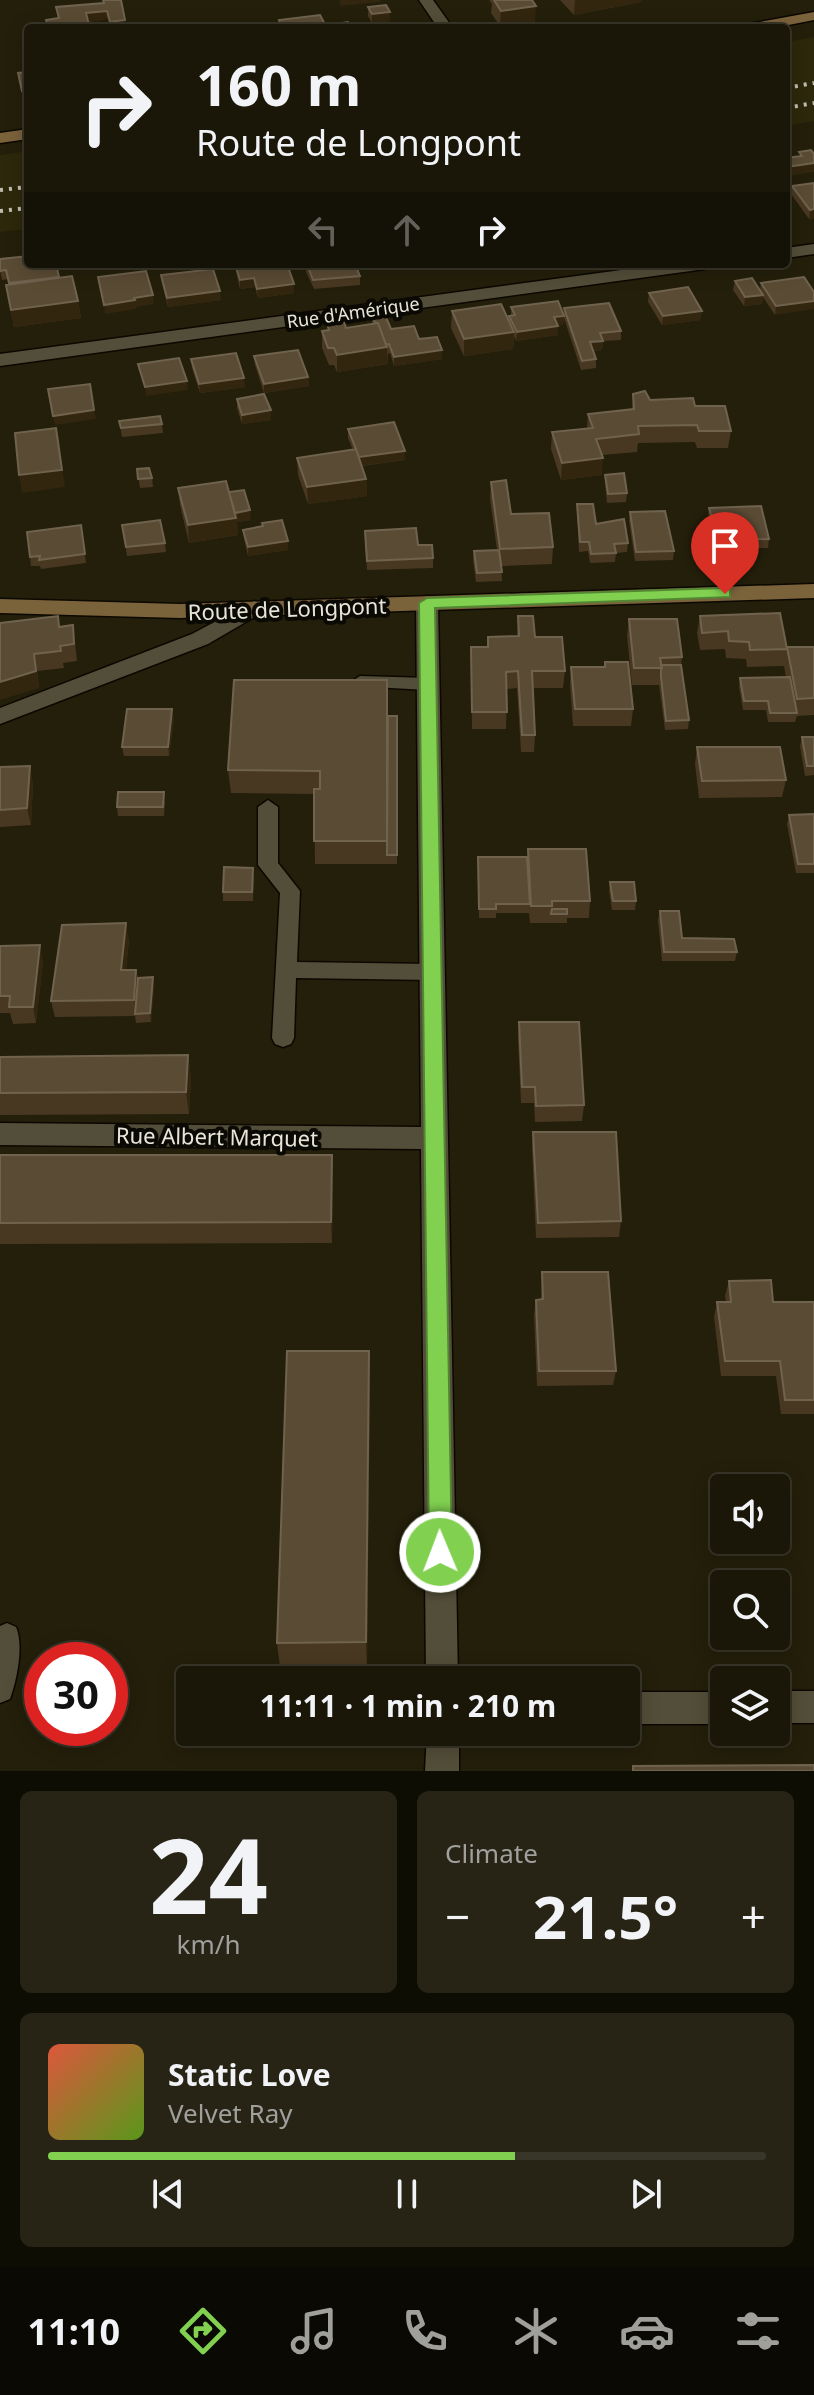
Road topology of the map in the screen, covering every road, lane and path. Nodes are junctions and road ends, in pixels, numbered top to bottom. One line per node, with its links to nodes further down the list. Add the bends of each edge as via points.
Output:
1 (426, 0): 3 (street)
2 (814, 16): 4 (main road)
3 (443, 24)
4 (771, 24)
5 (24, 135): 6 (main road)
6 (0, 138)
7 (814, 249): 8 (street)
8 (790, 252)
9 (676, 268): 10 (street, Rue d'Amérique)
10 (0, 360)
11 (814, 591): 12 (main road, Route de Longpont)
12 (427, 603): 14 (main road, Route de Longpont); 16 (street)
13 (0, 606): 14 (main road, Route de Longpont)
14 (254, 608): 17 (street, via 200,639)
15 (336, 682): 16 (lane)
16 (428, 684): 20 (street)
17 (0, 716)
18 (268, 807): 19 (lane, via 268,865 290,891)
19 (286, 970): 20 (lane); 21 (lane)
20 (432, 972): 23 (street)
21 (283, 1038)
22 (0, 1134): 23 (street, Rue Albert Marquet)
23 (434, 1138): 25 (street)
24 (7, 1636): 26 (lane)
25 (442, 1666)
26 (0, 1689)
27 (790, 1707): 28 (street)
28 (814, 1707)
29 (640, 1708): 30 (street)
30 (710, 1708)
31 (443, 1746): 32 (street)
32 (442, 1771)

